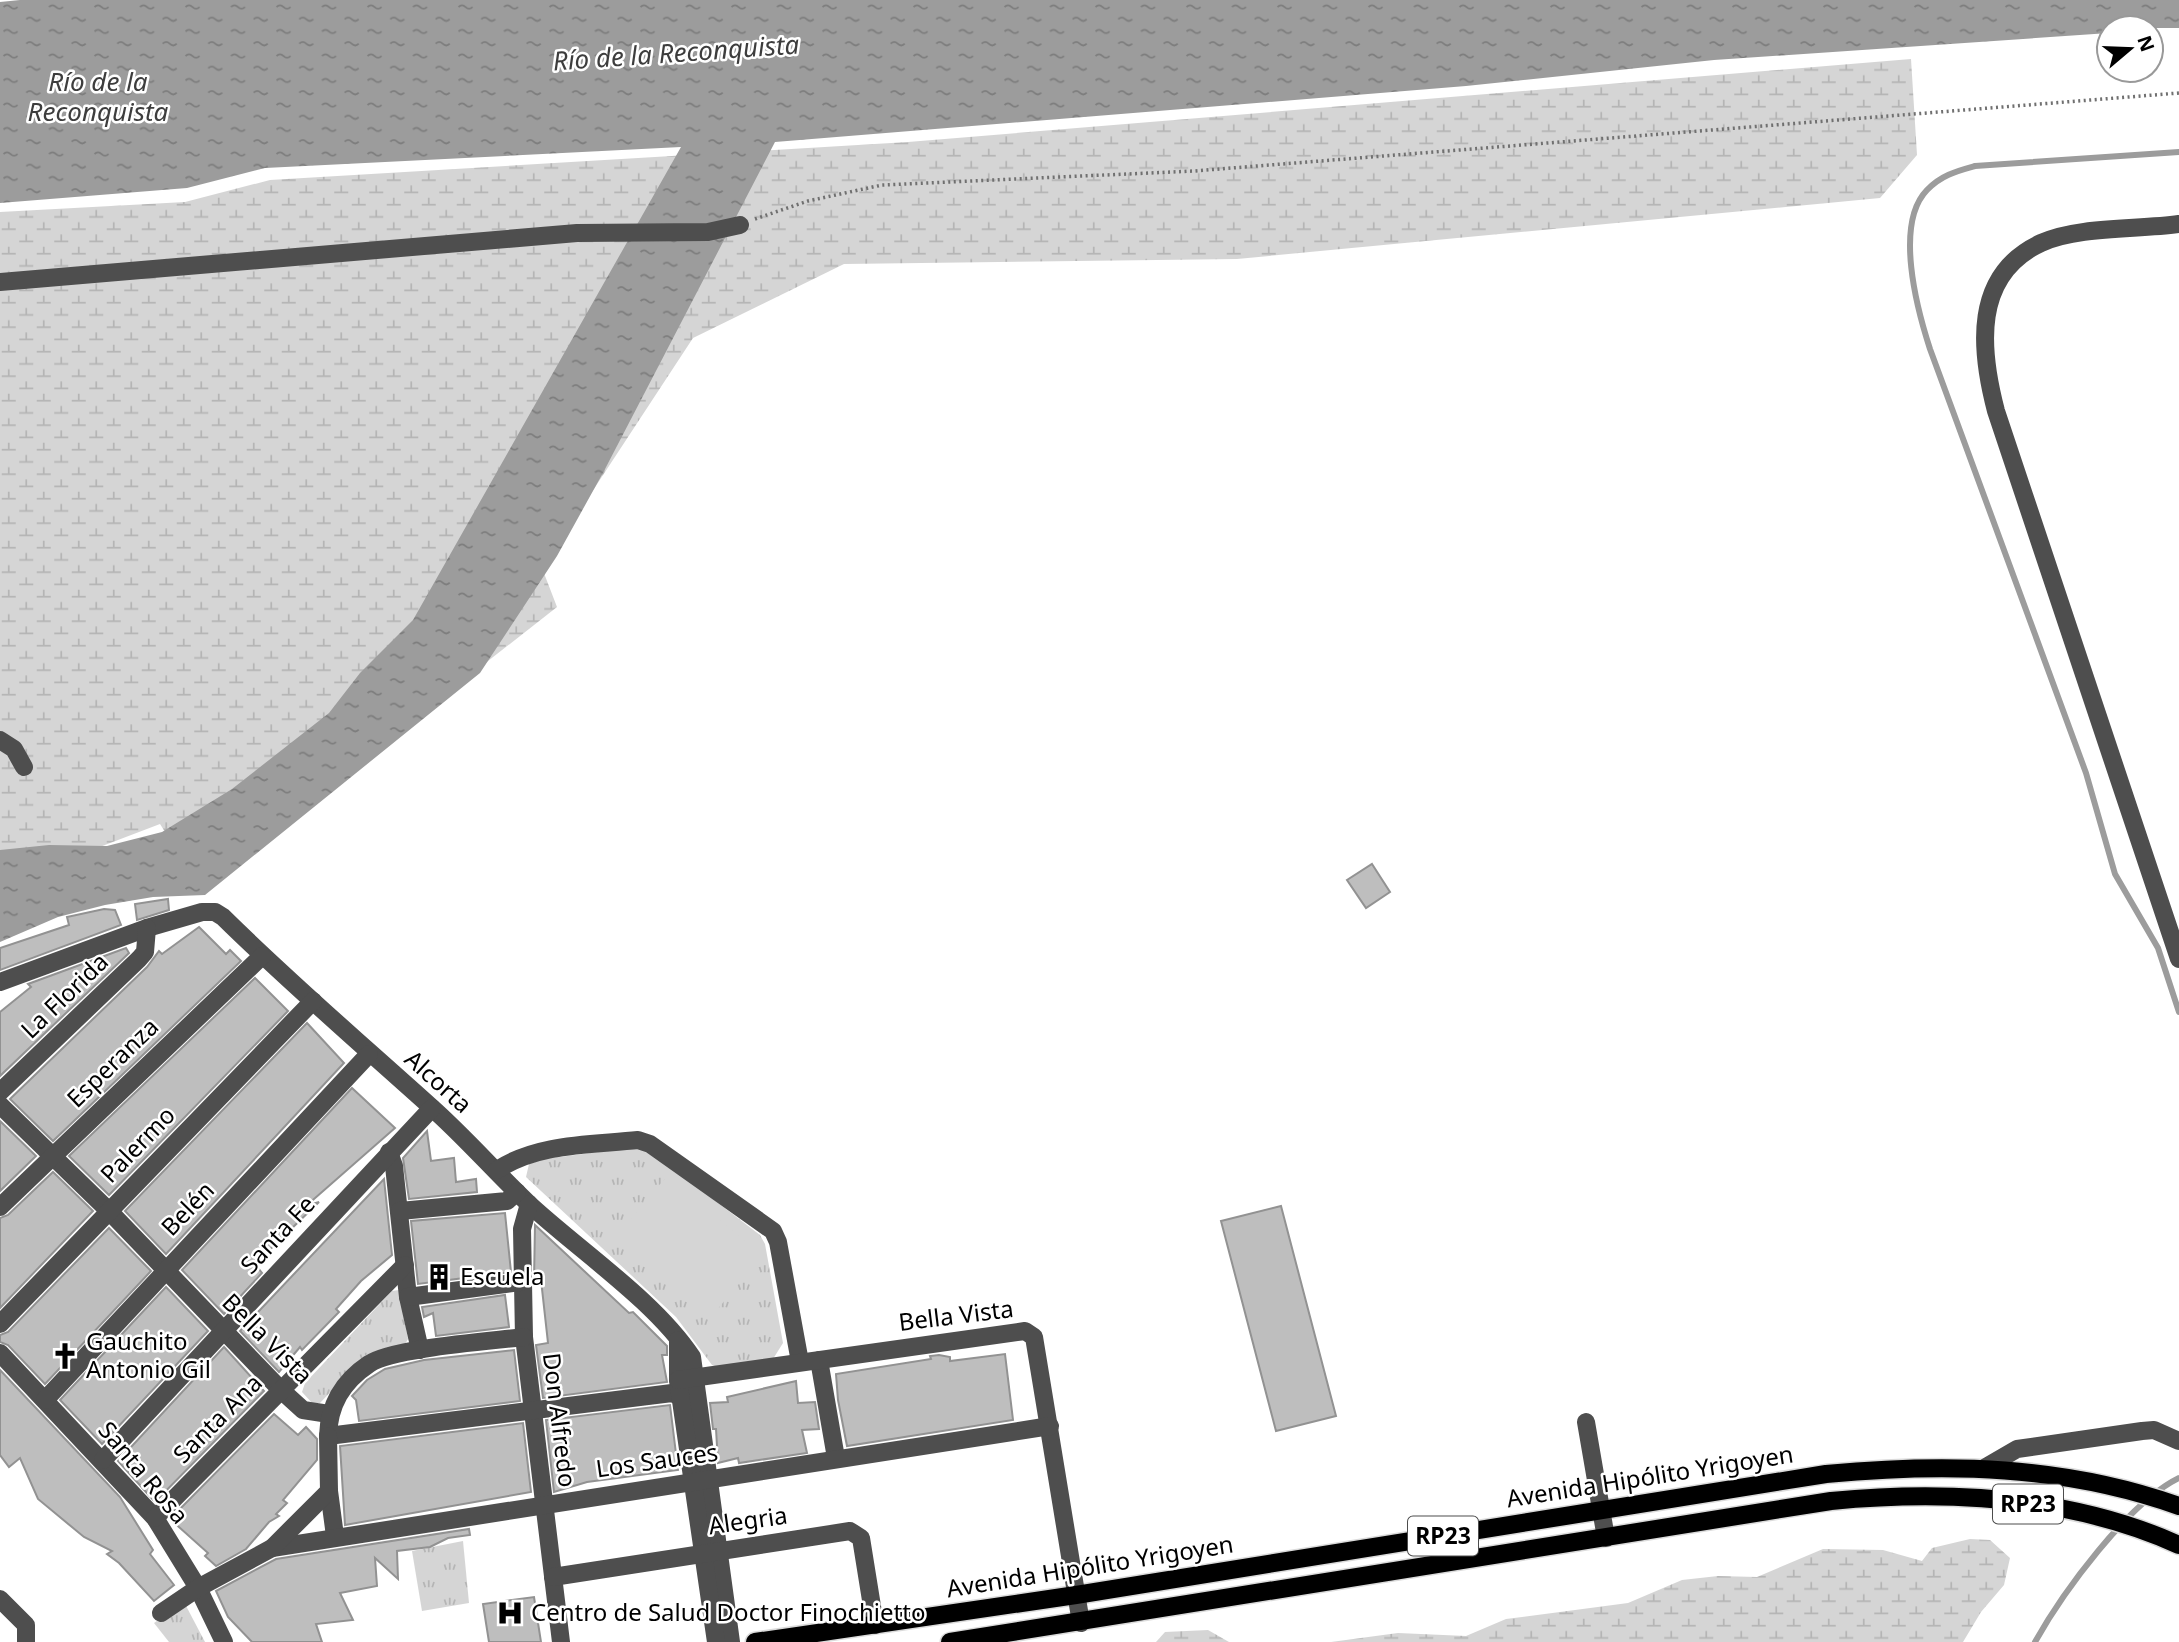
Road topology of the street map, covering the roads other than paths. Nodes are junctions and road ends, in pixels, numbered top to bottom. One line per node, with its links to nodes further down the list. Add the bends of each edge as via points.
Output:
1 (2179, 224): 8 (street, via 2042,242 2010,267 1988,305 1983,331 1996,411)
2 (740, 225): 3 (street, via 708,232 578,233)
3 (0, 282)
4 (0, 740): 5 (street, via 13,749)
5 (24, 767)
6 (147, 928): 7 (street, Alcorta, via 215,912); 9 (street); 12 (street, La Florida, via 145,952 139,959)
7 (262, 956): 10 (street, Alcorta); 16 (street, Esperanza)
8 (2179, 959)
9 (0, 982)
10 (313, 1001): 11 (street, Alcorta); 20 (street, Palermo)
11 (369, 1054): 14 (street, Alcorta); 23 (street, Belén)
12 (0, 1092)
13 (0, 1105): 16 (street, Bella Vista)
14 (432, 1108): 15 (street, Santa Fe); 17 (street, Alcorta)
15 (389, 1152): 21 (street); 27 (street, Santa Fe)
16 (52, 1155): 19 (street, Esperanza); 20 (street, Bella Vista)
17 (497, 1170): 18 (street, Alcorta); 32 (street, via 527,1153 638,1140 650,1144 773,1231)
18 (523, 1198): 21 (street); 24 (street, Don Alfredo); 33 (street, Alcorta, via 664,1322 692,1357)
19 (0, 1207)
20 (109, 1211): 23 (street, Bella Vista); 26 (street, Palermo)
21 (400, 1211): 22 (street)
22 (405, 1265): 25 (street); 34 (street, Santa Ana)
23 (164, 1270): 27 (street, Bella Vista); 35 (street, Belén)
24 (520, 1282): 25 (street); 28 (street, Don Alfredo)
25 (408, 1297): 29 (street)
26 (0, 1324)
27 (223, 1330): 34 (street, Bella Vista); 43 (street, Santa Fe)
28 (524, 1337): 29 (street); 36 (street, Don Alfredo)
29 (420, 1350): 37 (street, via 369,1364 335,1399)
30 (0, 1353): 35 (street, Santa Rosa)
31 (819, 1360): 32 (street, Bella Vista); 39 (street, Bella Vista, via 1025,1331 1034,1337); 42 (street)
32 (800, 1362): 33 (street, Bella Vista)
33 (684, 1386): 36 (street, Bella Vista, via 671,1393); 45 (street, Alcorta)
34 (281, 1390): 37 (street, Bella Vista, via 303,1410); 50 (street, Santa Ana)
35 (45, 1400): 43 (street, Santa Rosa)
36 (530, 1411): 40 (street, Bella Vista); 47 (street, Don Alfredo)
37 (329, 1414): 40 (street)
38 (1586, 1422): 49 (street)
39 (1050, 1426): 42 (street, Los Sauces); 58 (street, Bella Vista)
40 (328, 1436): 46 (street)
41 (2179, 1441): 44 (street, via 2154,1430 2142,1431 2017,1449)
42 (836, 1458): 45 (street, Los Sauces)
43 (103, 1460): 50 (street, Santa Rosa)
44 (1986, 1467): 48 (main road, Avenida Hipólito Yrigoyen / RP23, via 2081,1480); 49 (main road, Avenida Hipólito Yrigoyen / RP23, via 1826,1474)
45 (701, 1480): 47 (street, Los Sauces); 55 (street, Alcorta)
46 (329, 1491): 51 (street); 54 (street, Los Sauces)
47 (544, 1503): 51 (street, Los Sauces); 56 (street, Don Alfredo)
48 (2178, 1506)
49 (1602, 1510): 52 (street); 58 (main road, Avenida Hipólito Yrigoyen / RP23)
50 (156, 1518): 57 (street, Santa Rosa)
51 (335, 1536): 54 (street, Los Sauces)
52 (1606, 1538): 53 (main road, RP23, via 1831,1501 1968,1496 2086,1516); 61 (main road, RP23)
53 (2175, 1543)
54 (272, 1548): 57 (street, Los Sauces)
55 (711, 1551): 56 (street, Alegria); 62 (street, Alegria, via 856,1533 861,1538); 66 (street, Alcorta); 67 (street, Alcorta)
56 (553, 1577): 65 (street, Don Alfredo)
57 (198, 1588): 60 (street, Los Sauces); 64 (street, Santa Rosa)
58 (1076, 1595): 61 (street, Bella Vista); 62 (main road, Avenida Hipólito Yrigoyen / RP23)
59 (0, 1600): 63 (street, via 26,1625)
60 (160, 1613)
61 (1081, 1623): 69 (main road, RP23)
62 (875, 1625): 68 (main road, Avenida Hipólito Yrigoyen / RP23)
63 (26, 1642)
64 (224, 1642)
65 (561, 1642)
66 (716, 1642)
67 (731, 1642)
68 (755, 1642)
69 (950, 1642)

